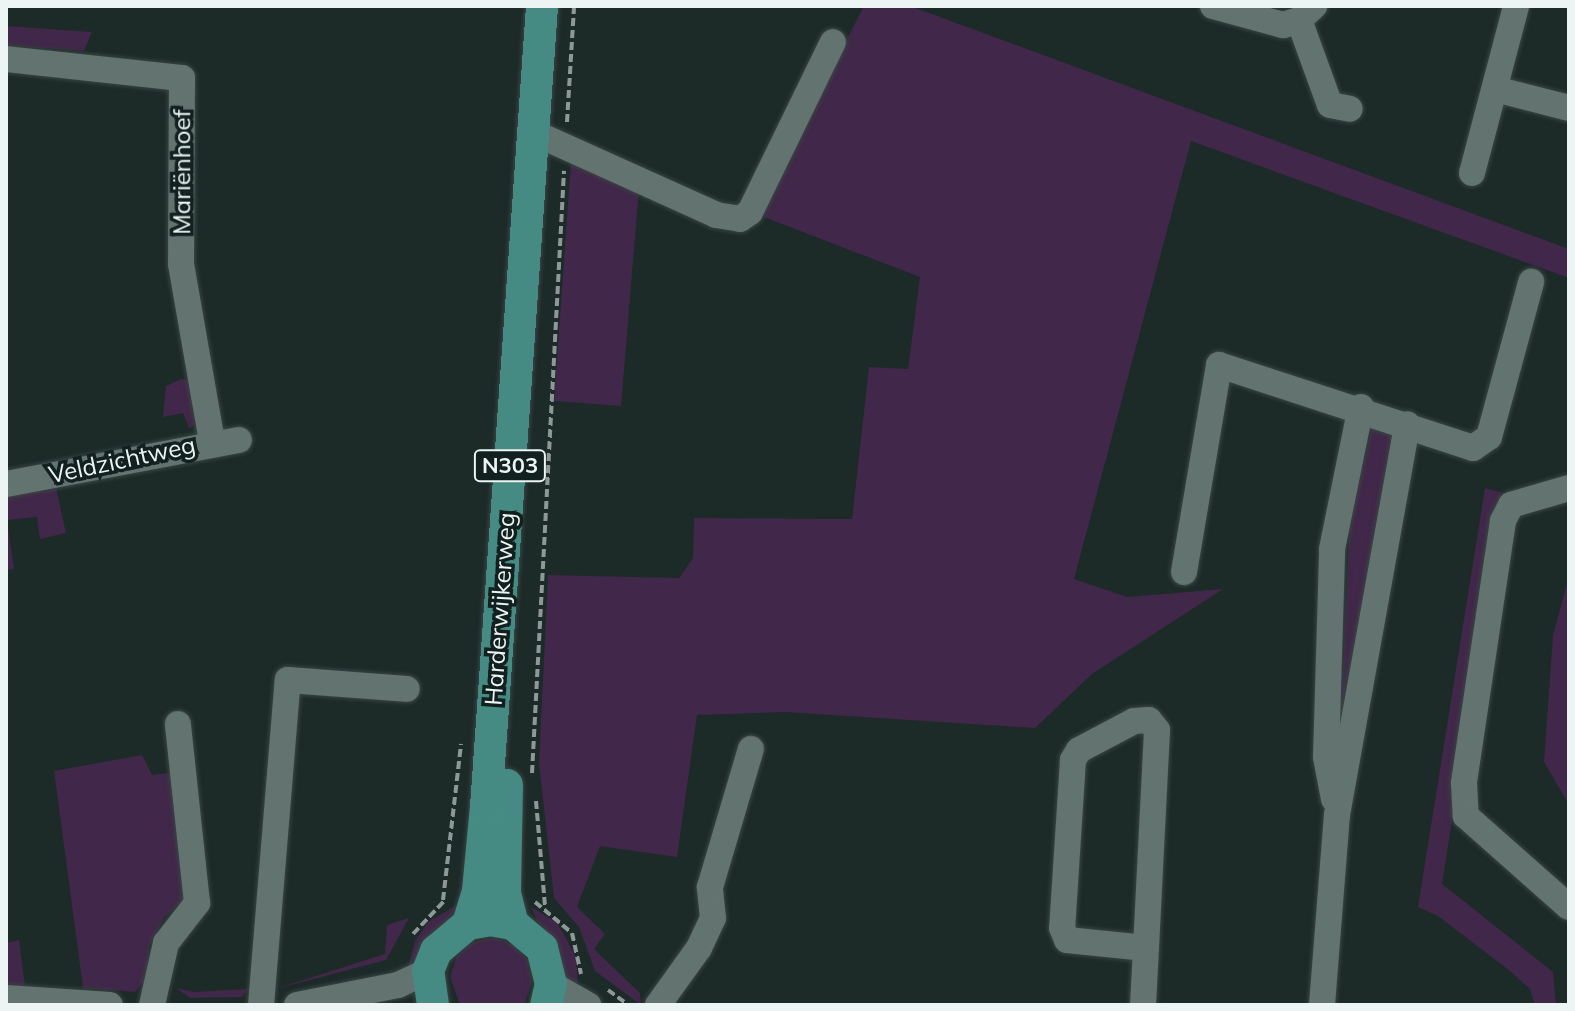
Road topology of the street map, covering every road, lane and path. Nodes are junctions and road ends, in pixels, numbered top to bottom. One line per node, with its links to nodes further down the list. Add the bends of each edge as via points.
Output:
1 (542, 6): 30 (main road, Harderwijkerweg / N303, via 486,807 478,891)
2 (558, 6): 12 (main road, Harderwijkerweg / N303)
3 (574, 6): 12 (path, Harderwijkerweg)
4 (1213, 6): 6 (street, via 1261,23)
5 (1516, 6): 9 (street)
6 (1306, 13): 11 (street, via 1330,105)
7 (833, 42): 12 (street, via 750,212 740,219 716,215)
8 (6, 59): 18 (street, Mariënhoef, via 182,78 181,264)
9 (1495, 89): 10 (street); 13 (street)
10 (1569, 108)
11 (1350, 109)
12 (557, 143): 25 (path, Harderwijkerweg, via 530,764); 31 (main road, Harderwijkerweg / N303, via 508,751 505,893)
13 (1472, 173)
14 (1531, 282): 16 (street, via 1489,437 1473,448)
15 (1361, 407): 16 (street); 21 (street, via 1219,365); 27 (street, via 1332,549 1326,757)
16 (1407, 424): 27 (street)
17 (239, 440): 18 (street, Veldzichtweg)
18 (212, 441): 19 (street, Veldzichtweg)
19 (6, 484)
20 (1569, 488): 29 (street, via 1511,505 1503,521 1464,783 1466,816)
21 (1184, 572)
22 (407, 689): 39 (street, via 288,680)
23 (178, 724): 38 (street, via 197,903 163,950)
24 (751, 749): 42 (street, via 710,887 713,918 699,948)
25 (534, 786)
26 (535, 797): 28 (path)
27 (1337, 815): 44 (street)
28 (545, 906)
29 (1569, 907)
30 (468, 924): 31 (main road); 33 (main road, via 449,934)
31 (513, 924): 34 (main road, via 542,948)
32 (1146, 948): 32 (street, via 1157,730 1149,720 1134,721 1079,750 1073,760 1062,928 1067,940); 43 (street)
33 (428, 971): 36 (street, via 398,985); 40 (main road)
34 (549, 995): 41 (street)
35 (6, 998): 37 (street)
36 (307, 1004)
37 (110, 1005)
38 (152, 1005)
39 (261, 1005)
40 (433, 1005)
41 (588, 1005)
42 (658, 1005)
43 (1143, 1005)
44 (1322, 1005)

